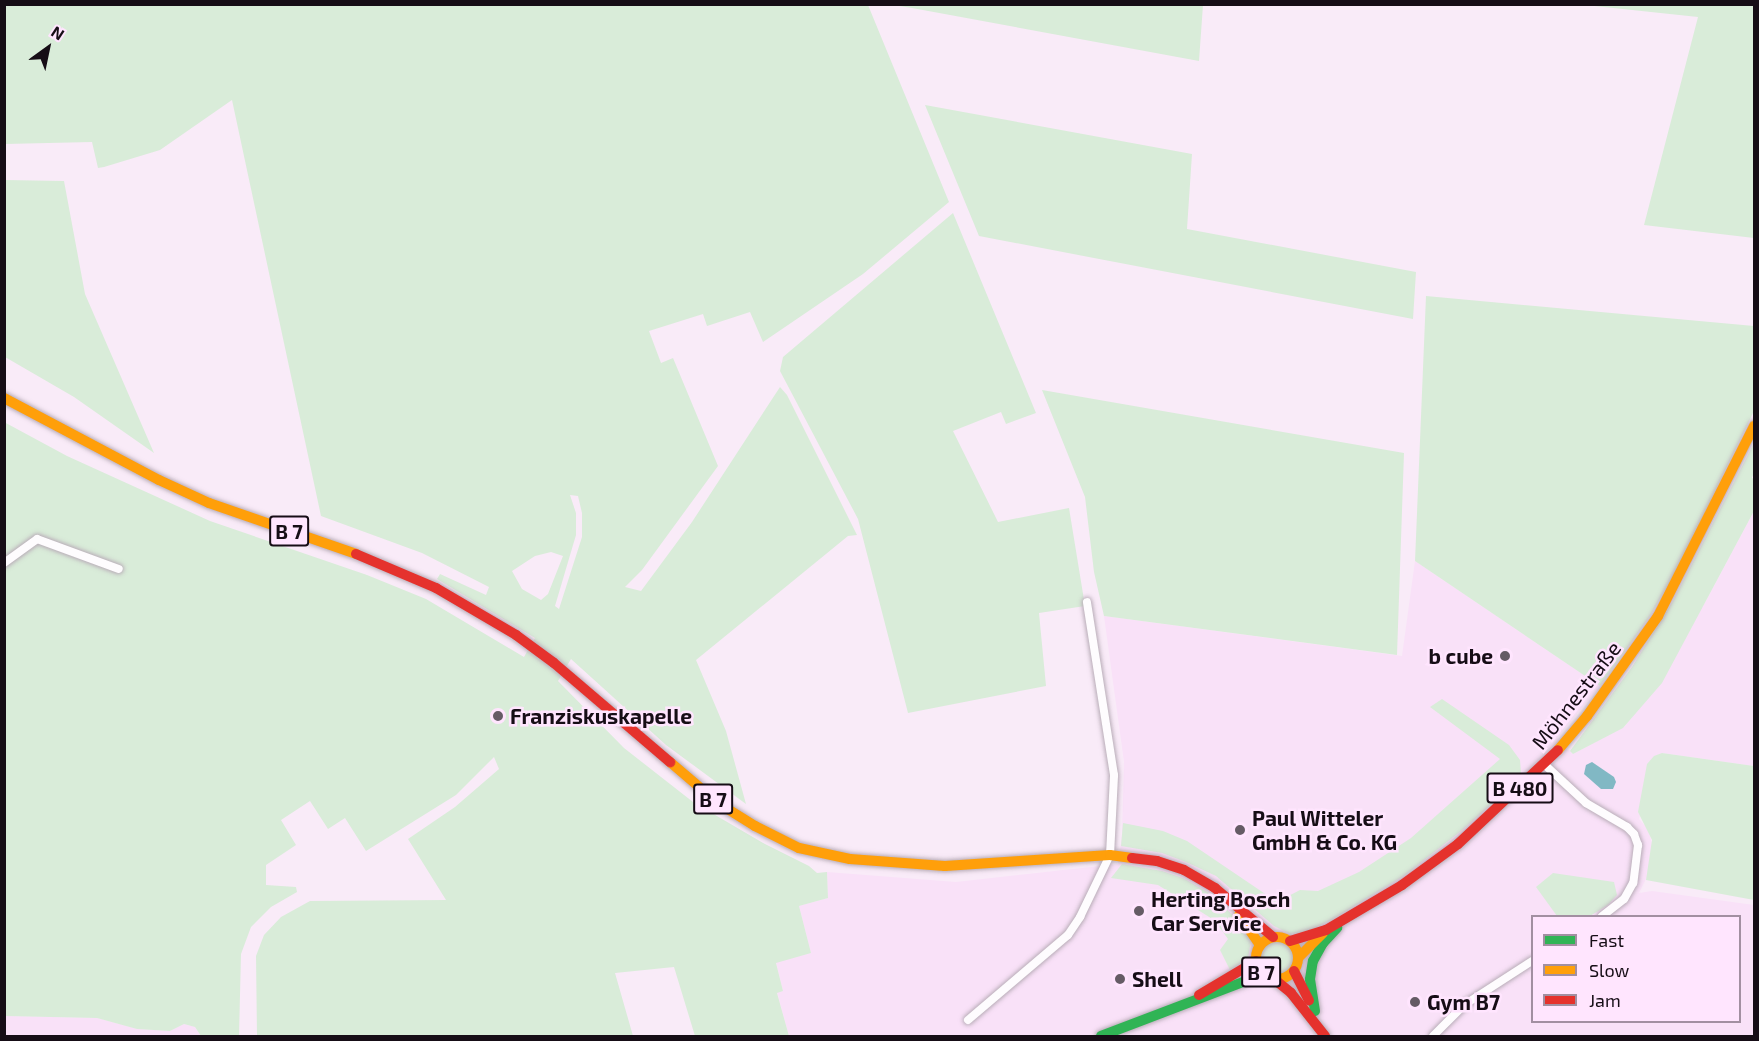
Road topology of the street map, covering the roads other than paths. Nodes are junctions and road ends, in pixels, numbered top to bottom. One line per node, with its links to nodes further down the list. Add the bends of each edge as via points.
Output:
1 (4, 398): 7 (main road, B 7, via 189,494 372,560 436,588 516,635 554,663 718,803 799,848 850,859 927,866)
2 (1755, 426): 6 (main road, Möhnestraße / B 480, via 1658,616 1587,716)
3 (4, 563): 4 (street, via 37,539)
4 (119, 569)
5 (1087, 602): 7 (street, via 1114,775)
6 (1545, 765): 9 (street, via 1586,803 1634,834 1638,845 1635,878 1618,904); 10 (main road, Möhnestraße / B 480, via 1458,844)
7 (1110, 855): 8 (main road, B 7, via 1157,861 1185,870); 22 (street, via 1068,935)
8 (1232, 904): 12 (main road, B 7); 14 (main road, B 7)
9 (1603, 915)
10 (1345, 920): 11 (main road, B 480); 21 (main road, via 1323,943 1313,961)
11 (1326, 930): 13 (main road, B 480); 15 (main road, B 480)
12 (1273, 937): 13 (main road, B 7); 14 (main road, B 7)
13 (1290, 941): 15 (main road, B 7)
14 (1260, 945): 16 (main road, B 7)
15 (1299, 957): 18 (main road, B 7)
16 (1256, 961): 19 (main road, B 7, via 1260,971); 20 (main road)
17 (1531, 961): 26 (street, via 1464,1005)
18 (1294, 971): 19 (main road, B 7, via 1287,977); 21 (main road, B 7)
19 (1271, 978): 20 (main road, via 1251,980); 24 (main road, B 7, via 1291,993)
20 (1186, 1003): 23 (main road)
21 (1315, 1011): 25 (main road, B 7)
22 (968, 1020)
23 (1101, 1036)
24 (1325, 1036)
25 (1331, 1036)
26 (1433, 1036)

